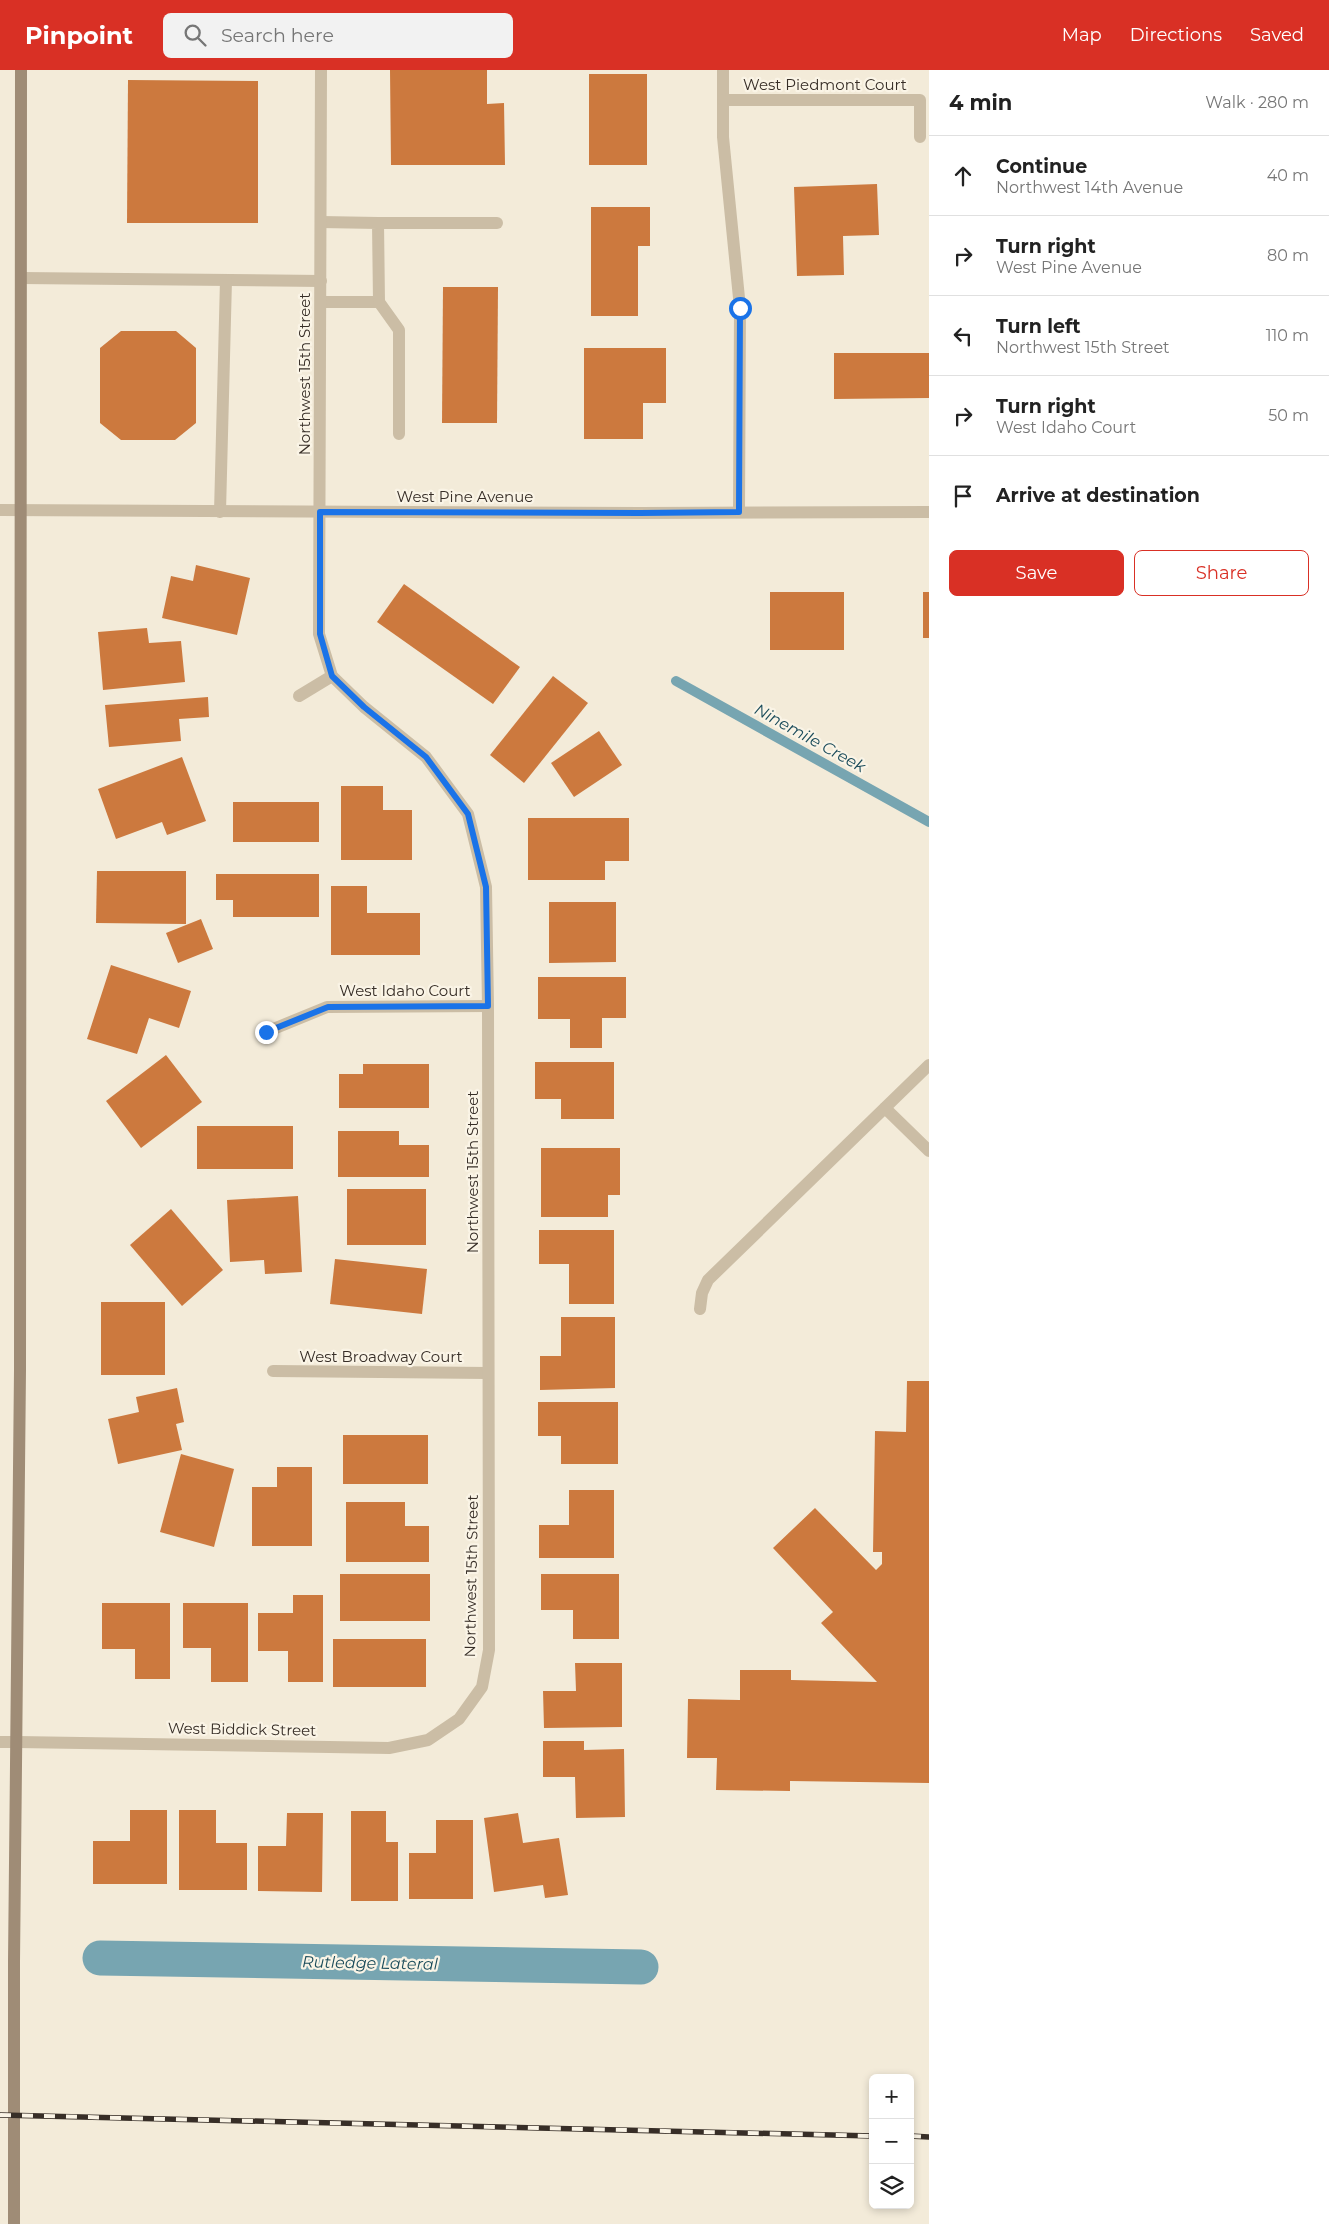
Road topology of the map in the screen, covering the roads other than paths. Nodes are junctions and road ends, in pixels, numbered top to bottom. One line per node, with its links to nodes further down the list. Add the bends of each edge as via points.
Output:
1 (22, 70): 9 (main road)
2 (322, 70): 6 (street, Northwest 15th Street)
3 (723, 70): 4 (street)
4 (723, 100): 5 (street, West Piedmont Court, via 920,100); 19 (street, via 723,138 740,308)
5 (920, 138)
6 (321, 222): 7 (street); 11 (street, Northwest 15th Street)
7 (378, 223): 8 (street); 13 (street)
8 (497, 223)
9 (21, 278): 10 (street); 16 (main road)
10 (226, 280): 11 (street); 17 (street)
11 (321, 281): 12 (street, Northwest 15th Street)
12 (321, 302): 13 (street); 18 (street, Northwest 15th Street)
13 (379, 302): 14 (street, via 398,330)
14 (398, 434)
15 (0, 510): 16 (street, West Pine Avenue)
16 (20, 510): 17 (street, West Pine Avenue); 33 (main road)
17 (220, 512): 18 (street, West Pine Avenue)
18 (320, 512): 19 (street, West Pine Avenue); 21 (street, Northwest 15th Street, via 320,634)
19 (739, 512): 20 (street, West Pine Avenue)
20 (929, 512)
21 (332, 676): 22 (street); 23 (street, Northwest 15th Street, via 364,707 426,757 468,814 486,887)
22 (299, 696)
23 (488, 1006): 24 (street, West Idaho Court, via 328,1007); 30 (street, Northwest 15th Street)
24 (266, 1032)
25 (929, 1065): 26 (street)
26 (885, 1108): 27 (street); 28 (street, via 708,1280)
27 (929, 1151)
28 (700, 1309)
29 (273, 1372): 30 (street, West Broadway Court)
30 (488, 1373): 31 (street, Northwest 15th Street, via 489,1650 482,1687)
31 (459, 1719): 33 (street, West Biddick Street, via 428,1740 388,1748)
32 (0, 1742): 33 (street, West Biddick Street)
33 (17, 1742): 34 (main road)
34 (14, 2224)

